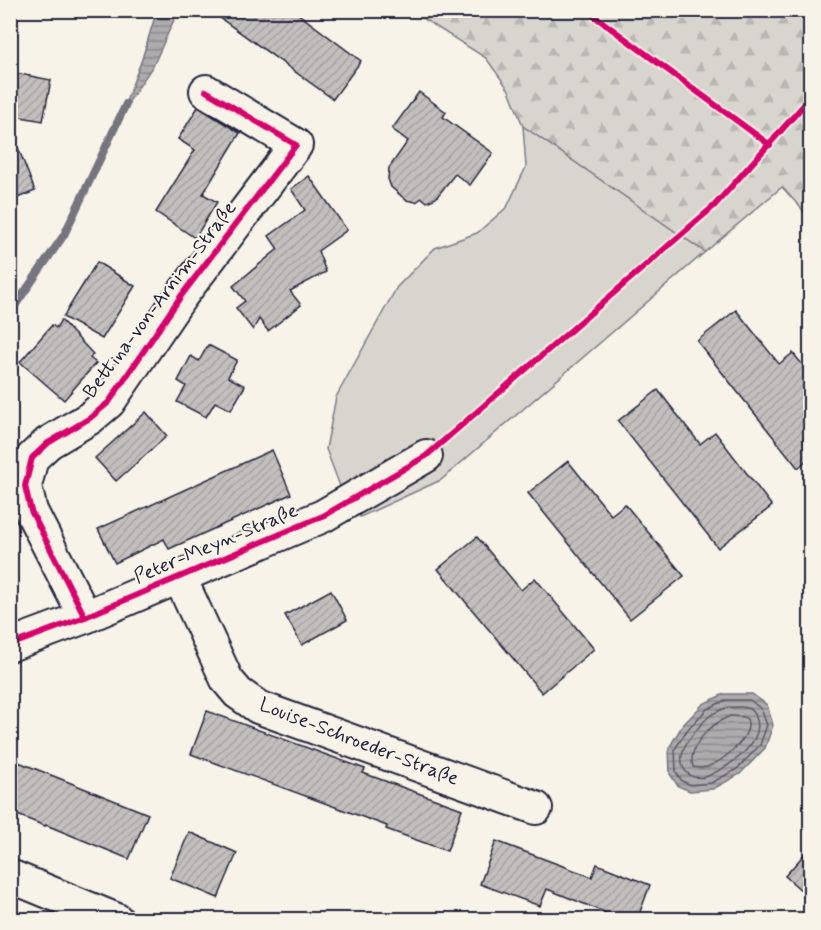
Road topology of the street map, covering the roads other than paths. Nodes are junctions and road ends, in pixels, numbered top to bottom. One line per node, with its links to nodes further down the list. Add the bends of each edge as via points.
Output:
1 (206, 91): 4 (street, Bettina-von-Arnim-Straße, via 296,145 181,296 109,402 48,442 32,458 25,486 31,511)
2 (426, 456): 3 (street, Peter-Meyn-Straße, via 323,516)
3 (180, 578): 4 (street, Peter-Meyn-Straße); 6 (street, Louise-Schroeder-Straße, via 227,680 258,707)
4 (85, 617): 5 (street, Peter-Meyn-Straße)
5 (10, 645)
6 (536, 808)
7 (10, 876): 8 (street)
8 (117, 920)

